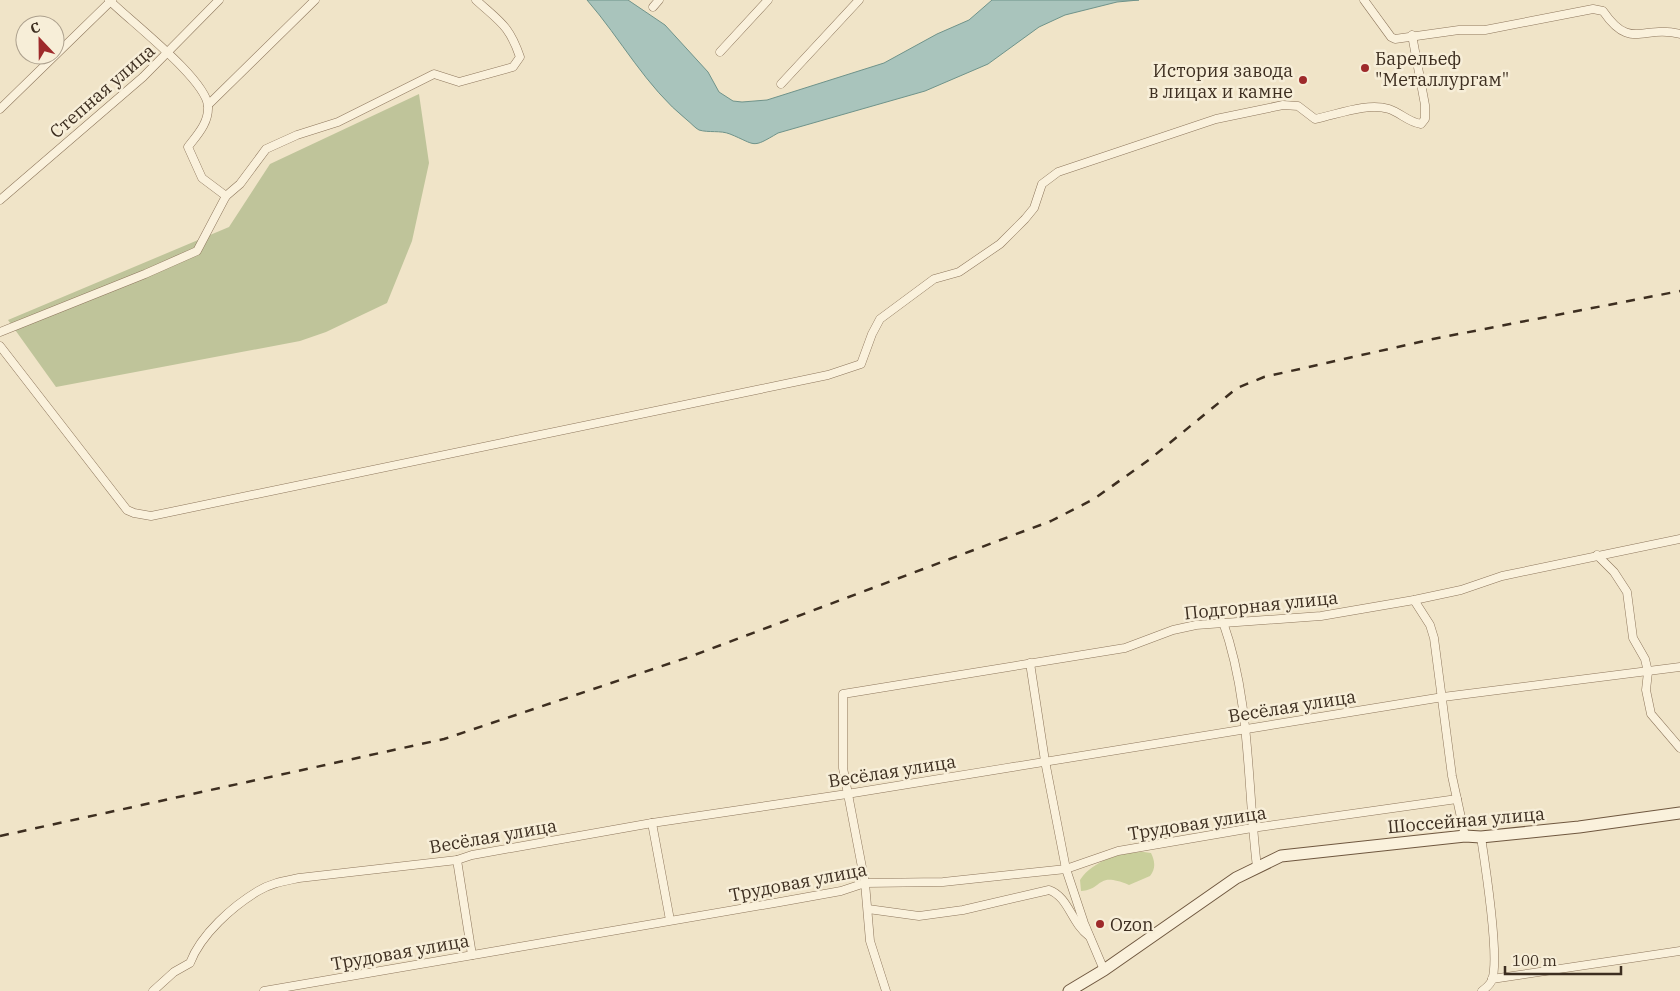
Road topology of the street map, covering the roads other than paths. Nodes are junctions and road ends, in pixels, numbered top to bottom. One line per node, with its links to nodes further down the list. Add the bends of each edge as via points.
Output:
1 (219, 0): 13 (street, Степная улица)
2 (315, 0): 15 (street)
3 (476, 0): 17 (street, via 501,19 516,43 520,57 513,67 459,82 434,74 338,122 297,135 266,149 240,184)
4 (659, 0): 9 (street)
5 (768, 0): 12 (street)
6 (859, 0): 14 (street)
7 (1364, 0): 11 (street, via 1390,37 1396,39)
8 (111, 1): 13 (street); 16 (street)
9 (653, 7)
10 (1680, 34): 11 (street, via 1630,35 1616,28 1600,9 1485,30)
11 (1412, 35): 20 (street, via 1425,105 1425,119 1421,124 1377,107 1315,119 1298,106 1283,104 1216,119 1058,172 1042,184 1034,208 1000,244 960,272 934,279 880,318 861,364 828,375 151,516 127,510)
12 (720, 52)
13 (167, 54): 15 (street, via 194,79); 18 (street, Степная улица)
14 (781, 84)
15 (208, 105): 17 (street, via 206,123 188,147 202,178)
16 (0, 109)
17 (226, 196): 19 (street, via 197,250)
18 (0, 200)
19 (0, 332)
20 (0, 346)
21 (1680, 539): 22 (street, Подгорная улица)
22 (1597, 555): 23 (street, Подгорная улица); 27 (street, via 1627,592 1633,638 1645,659)
23 (1414, 600): 24 (street, Подгорная улица, via 1321,616 1254,623); 28 (street, via 1430,625 1434,638)
24 (1223, 622): 25 (street, Подгорная улица, via 1173,630 1125,648); 29 (street, via 1231,645)
25 (1030, 663): 31 (street); 32 (street, Подгорная улица, via 843,694 843,768)
26 (1680, 667): 27 (street, Весёлая улица)
27 (1648, 672): 28 (street, Весёлая улица); 30 (street, via 1646,690 1651,714)
28 (1443, 697): 29 (street, Весёлая улица); 33 (street)
29 (1246, 728): 31 (street, Весёлая улица); 36 (street)
30 (1680, 748)
31 (1045, 761): 32 (street, Весёлая улица); 41 (street)
32 (847, 794): 35 (street, Весёлая улица); 42 (street)
33 (1457, 799): 36 (street, Трудовая улица); 37 (street)
34 (1680, 813): 38 (main road, Шоссейная улица)
35 (652, 823): 39 (street, Весёлая улица); 44 (street)
36 (1252, 828): 40 (street); 41 (street, Трудовая улица, via 1118,851)
37 (1464, 836): 38 (main road, Шоссейная улица); 40 (main road, Шоссейная улица, via 1281,856)
38 (1482, 837): 49 (street, via 1493,945)
39 (457, 860): 47 (street); 50 (street, Весёлая улица, via 347,871 275,883 259,890 219,923 190,963)
40 (1258, 868): 48 (main road, Шоссейная улица, via 1236,878)
41 (1066, 869): 42 (street, Трудовая улица, via 943,882); 45 (street)
42 (865, 883): 43 (street); 44 (street, Трудовая улица, via 823,894)
43 (868, 909): 45 (street, via 920,916 963,910 1049,890 1061,896 1079,929); 52 (street, via 873,954)
44 (670, 920): 47 (street, Трудовая улица)
45 (1090, 937): 48 (street)
46 (1680, 951): 49 (street)
47 (472, 955): 51 (street, Трудовая улица)
48 (1104, 970): 53 (main road, Шоссейная улица)
49 (1492, 979): 54 (street)
50 (153, 991)
51 (264, 991)
52 (886, 991)
53 (1069, 991)
54 (1482, 991)

